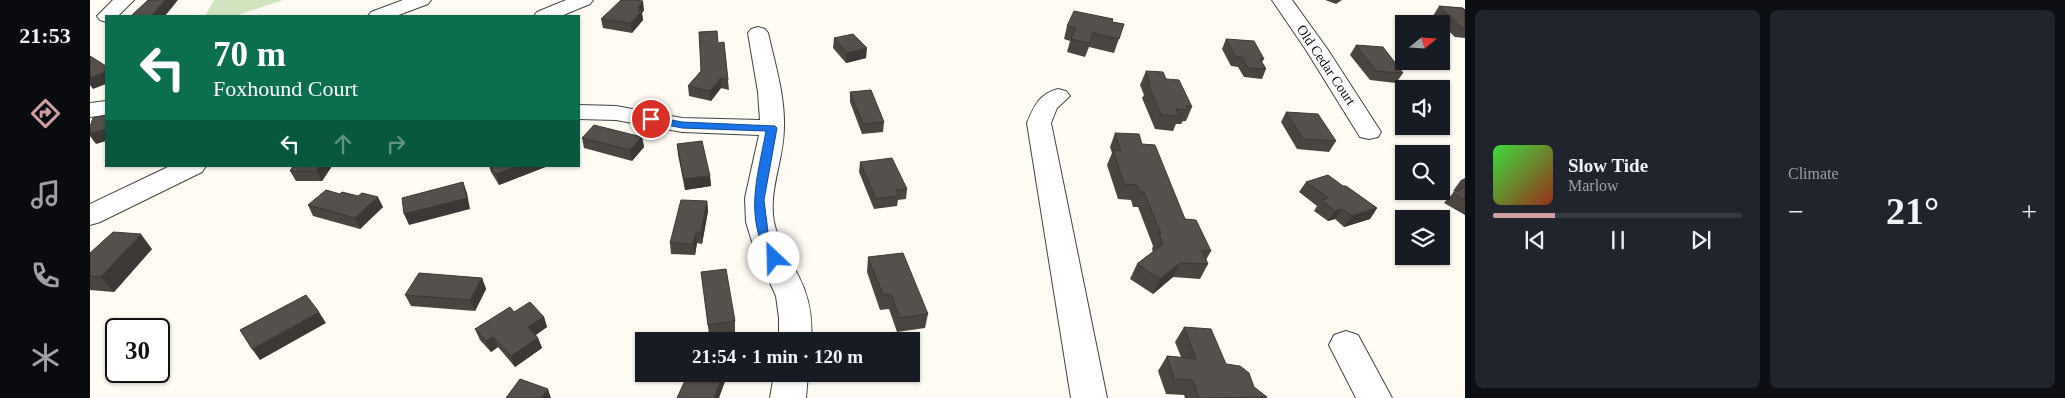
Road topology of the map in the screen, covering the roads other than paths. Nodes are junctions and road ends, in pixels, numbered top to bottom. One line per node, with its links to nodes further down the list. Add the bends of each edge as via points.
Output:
1 (124, 0): 5 (street)
2 (421, 0): 6 (street)
3 (583, 0): 7 (street)
4 (1282, 0): 16 (street, Old Cedar Court)
5 (109, 15)
6 (381, 15)
7 (546, 15)
8 (105, 19): 9 (street)
9 (90, 31)
10 (758, 33): 15 (street, via 770,92)
11 (1058, 96): 23 (street, via 1046,105 1039,123)
12 (105, 108): 13 (street)
13 (90, 110)
14 (580, 112): 15 (street, via 616,112 682,125)
15 (772, 128): 19 (street, via 758,200 760,221 794,303)
16 (1369, 132)
17 (191, 167): 18 (street)
18 (90, 214)
19 (796, 332)
20 (1346, 345): 24 (street)
21 (790, 382): 22 (street)
22 (788, 398)
23 (1088, 398)
24 (1374, 398)

